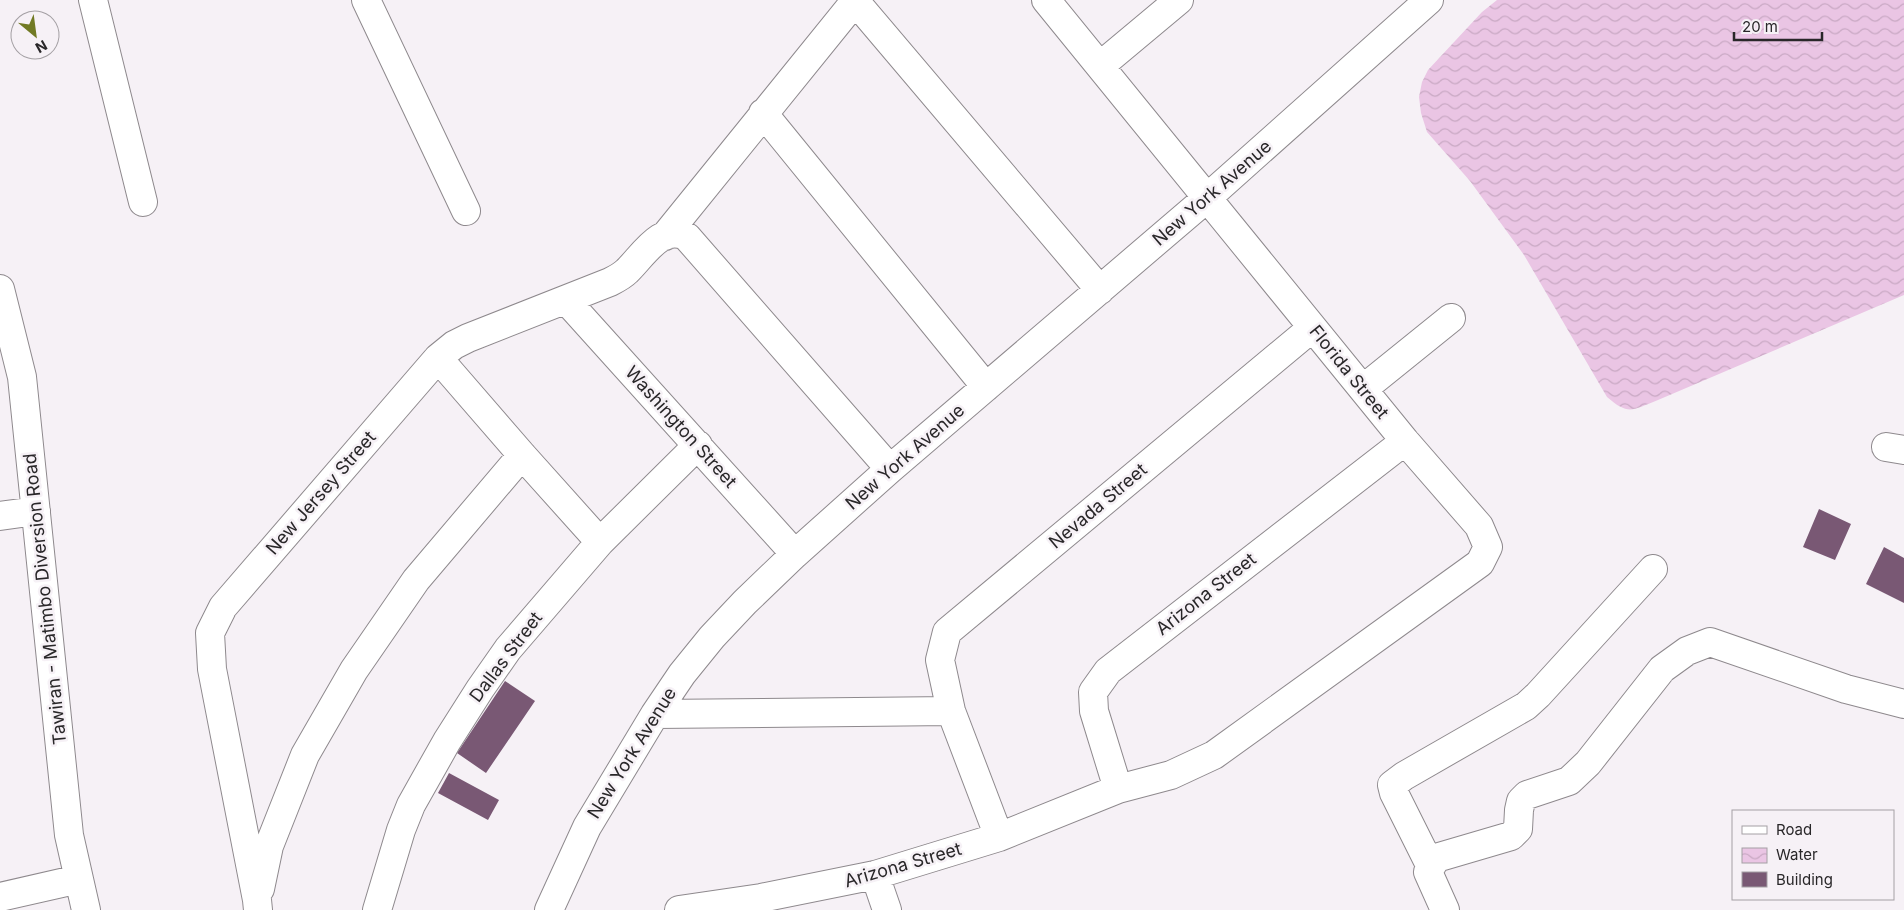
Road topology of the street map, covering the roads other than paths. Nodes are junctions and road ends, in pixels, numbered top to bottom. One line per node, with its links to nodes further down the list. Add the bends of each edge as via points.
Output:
1 (93, 0): 10 (street)
2 (366, 0): 11 (street)
3 (1046, 0): 7 (street, Florida Street)
4 (1179, 0): 7 (street)
5 (1429, 0): 9 (street, New York Avenue)
6 (856, 1): 8 (street, New Jersey Street); 14 (street)
7 (1100, 66): 9 (street, Florida Street)
8 (763, 112): 12 (street, New Jersey Street); 19 (street)
9 (1208, 198): 14 (street, New York Avenue); 17 (street, Florida Street)
10 (143, 202)
11 (466, 211)
12 (670, 234): 15 (street, New Jersey Street, via 654,242 619,278); 24 (street, via 687,237)
13 (0, 289): 25 (street, Tawiran - Matimbo Diversion Road, via 22,377)
14 (1100, 290): 19 (street, New York Avenue)
15 (566, 300): 18 (street, New Jersey Street, via 468,338); 22 (street, Washington Street)
16 (1451, 318): 20 (street)
17 (1312, 328): 20 (street, Florida Street); 32 (street, Nevada Street, via 947,632 940,660)
18 (438, 358): 23 (street); 40 (street, New Jersey Street, via 223,607 210,633 212,669)
19 (986, 387): 24 (street, New York Avenue)
20 (1363, 390): 21 (street, Florida Street)
21 (1405, 440): 28 (street, Florida Street, via 1479,526); 34 (street, Arizona Street, via 1108,671 1093,692 1094,711)
22 (698, 445): 27 (street, Dallas Street); 29 (street, Washington Street)
23 (522, 455): 27 (street); 40 (street, New Jersey Street, via 416,580 354,670 306,755 269,846)
24 (890, 469): 29 (street, New York Avenue)
25 (36, 511): 26 (street); 38 (street, Tawiran - Matimbo Diversion Road, via 69,835)
26 (0, 516)
27 (600, 542): 42 (street, Dallas Street, via 508,649 447,741 411,805)
28 (1488, 547): 34 (street, Arizona Street, via 1480,563 1214,755 1171,774)
29 (795, 554): 33 (street, New York Avenue, via 712,637)
30 (1654, 569): 36 (street, via 1526,706 1392,785)
31 (1904, 704): 36 (street, via 1846,689 1710,642 1687,651 1662,669 1588,763 1569,781 1527,796 1521,802 1518,829 1511,836 1436,858)
32 (951, 711): 33 (street); 35 (street, Nevada Street)
33 (655, 714): 43 (street, New York Avenue, via 586,827)
34 (1118, 789): 35 (street, Arizona Street)
35 (999, 837): 37 (street, Arizona Street)
36 (1430, 866): 46 (street, via 1428,872)
37 (875, 874): 44 (street, Arizona Street, via 761,898); 45 (street)
38 (79, 879): 39 (street); 41 (street, Tawiran - Matimbo Diversion Road)
39 (0, 897)
40 (257, 905)
41 (86, 910)
42 (377, 910)
43 (549, 910)
44 (679, 910)
45 (887, 910)
46 (1445, 910)

